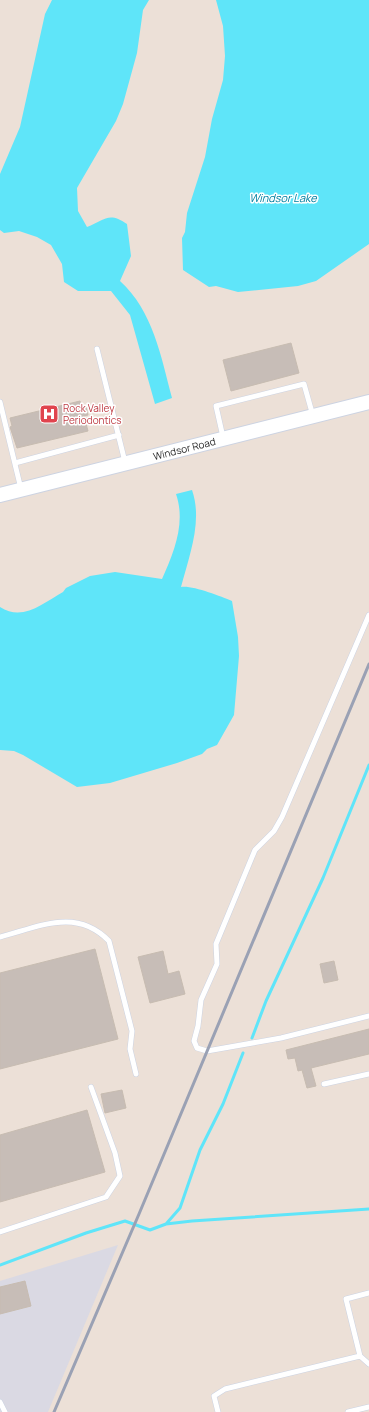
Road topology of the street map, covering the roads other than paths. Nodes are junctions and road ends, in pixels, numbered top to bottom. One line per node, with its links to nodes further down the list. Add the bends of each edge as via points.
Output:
1 (97, 349): 5 (lane)
2 (0, 402): 7 (lane)
3 (369, 402): 4 (street, Windsor Road)
4 (313, 416): 6 (street, Windsor Road); 6 (lane, via 304,384 216,406)
5 (119, 435): 7 (lane); 8 (lane)
6 (223, 438): 8 (street, Windsor Road)
7 (15, 462): 9 (lane)
8 (126, 463): 9 (street, Windsor Road)
9 (21, 489): 10 (street, Windsor Road)
10 (0, 495)
11 (369, 615): 13 (lane, via 282,817 274,831 258,845 216,944 216,964 201,1000 194,1041 197,1048 207,1051 281,1038)
12 (0, 937): 14 (lane, via 63,921 90,926 109,940 132,1031 130,1049)
13 (369, 1016)
14 (136, 1074)
15 (369, 1074): 16 (lane)
16 (324, 1084)
17 (91, 1087): 18 (lane, via 115,1153 120,1176 106,1197)
18 (0, 1232)
19 (369, 1293): 20 (lane, via 346,1299)
20 (360, 1356): 21 (lane); 25 (lane, via 225,1389 214,1396)
21 (369, 1364)
22 (0, 1402): 24 (lane)
23 (369, 1407): 26 (lane)
24 (5, 1412)
25 (218, 1412)
26 (348, 1412)

